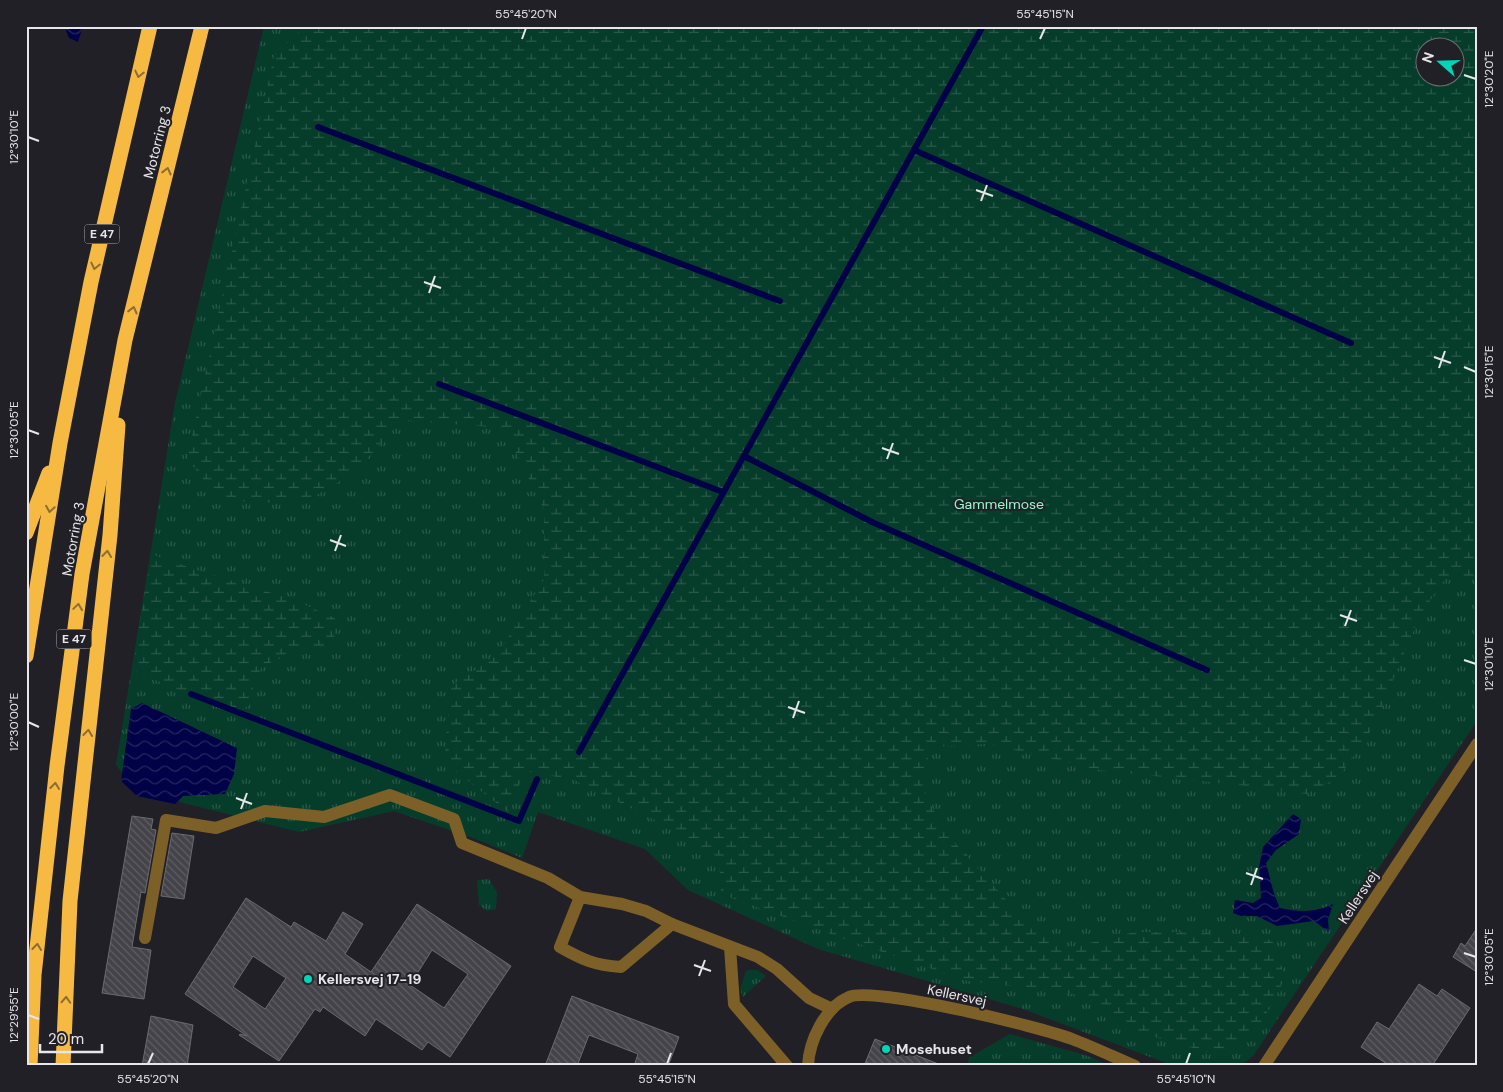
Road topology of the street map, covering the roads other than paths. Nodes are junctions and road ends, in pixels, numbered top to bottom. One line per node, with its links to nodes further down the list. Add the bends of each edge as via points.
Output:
1 (150, 26): 4 (highway, Motorring 3 / E 47, one-way to 4, via 91,282)
2 (202, 26): 3 (highway, Motorring 3 / E 47, one-way to 2)
3 (125, 340): 13 (highway, Motorring 3 / E 47, one-way to 3, via 34,975 59,747 82,574); 14 (highway, one-way to 3, via 70,901 110,535)
4 (60, 443): 5 (highway); 6 (highway, Motorring 3 / E 47, one-way to 6)
5 (26, 533)
6 (26, 656)
7 (1477, 744): 18 (street, Kellersvej)
8 (580, 897): 9 (street, via 646,911); 9 (street, via 560,947 601,966 621,967); 10 (street, via 548,878 462,843 454,819 390,795 324,817 264,811 216,828 166,820)
9 (672, 924): 11 (street)
10 (145, 938)
11 (730, 947): 12 (street, via 758,957 777,969 809,998); 15 (street, via 734,1004)
12 (832, 1009): 16 (street, Kellersvej, via 814,1038); 17 (street, Kellersvej, via 850,996 866,994 900,998 1071,1038)
13 (30, 1066)
14 (63, 1066)
15 (787, 1066)
16 (808, 1066)
17 (1135, 1066)
18 (1264, 1066)

